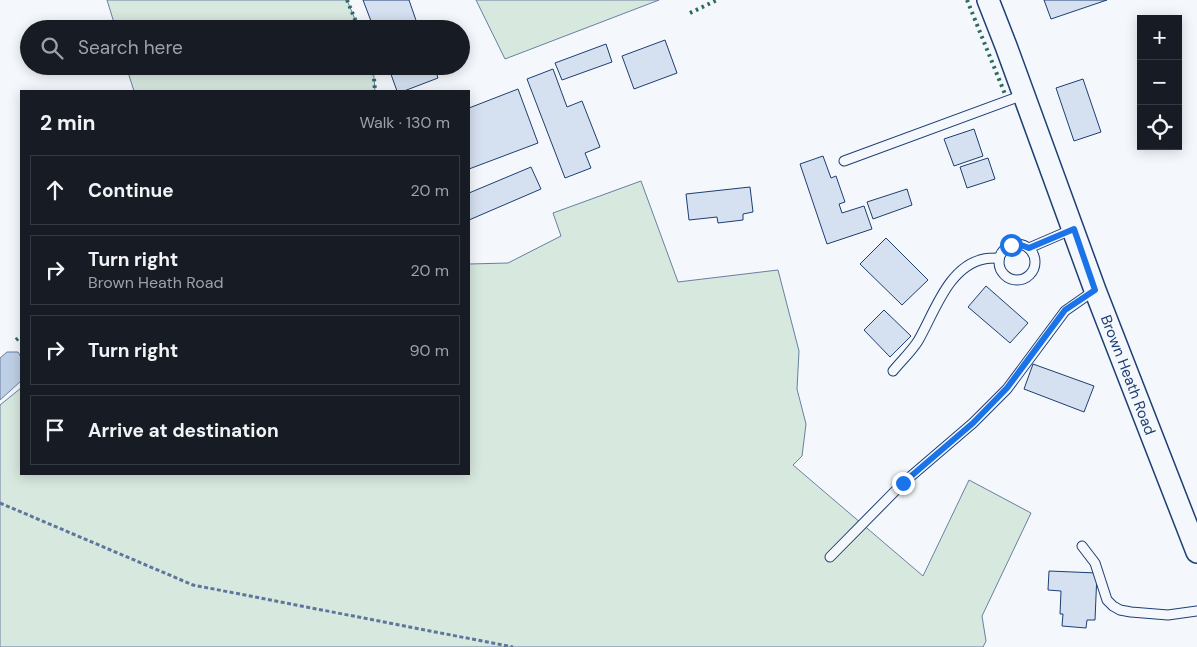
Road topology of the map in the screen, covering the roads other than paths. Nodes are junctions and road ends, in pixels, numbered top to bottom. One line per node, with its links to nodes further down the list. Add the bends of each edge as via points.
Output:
1 (988, 0): 2 (street, Brown Heath Road)
2 (1024, 95): 3 (lane); 4 (street, Brown Heath Road)
3 (844, 161)
4 (1074, 229): 5 (lane); 7 (street, Brown Heath Road)
5 (1029, 248): 6 (lane, via 1011,245); 6 (lane, via 1036,264 1031,274 1021,280 1004,275)
6 (999, 258): 8 (lane, via 971,264 953,279 916,343)
7 (1095, 290): 10 (street, Brown Heath Road); 11 (lane, via 1065,310 1007,388 973,423 903,483)
8 (893, 371)
9 (1082, 546): 12 (lane, via 1095,563 1107,600 1120,610 1168,615)
10 (1197, 552)
11 (830, 557)
12 (1197, 611)

